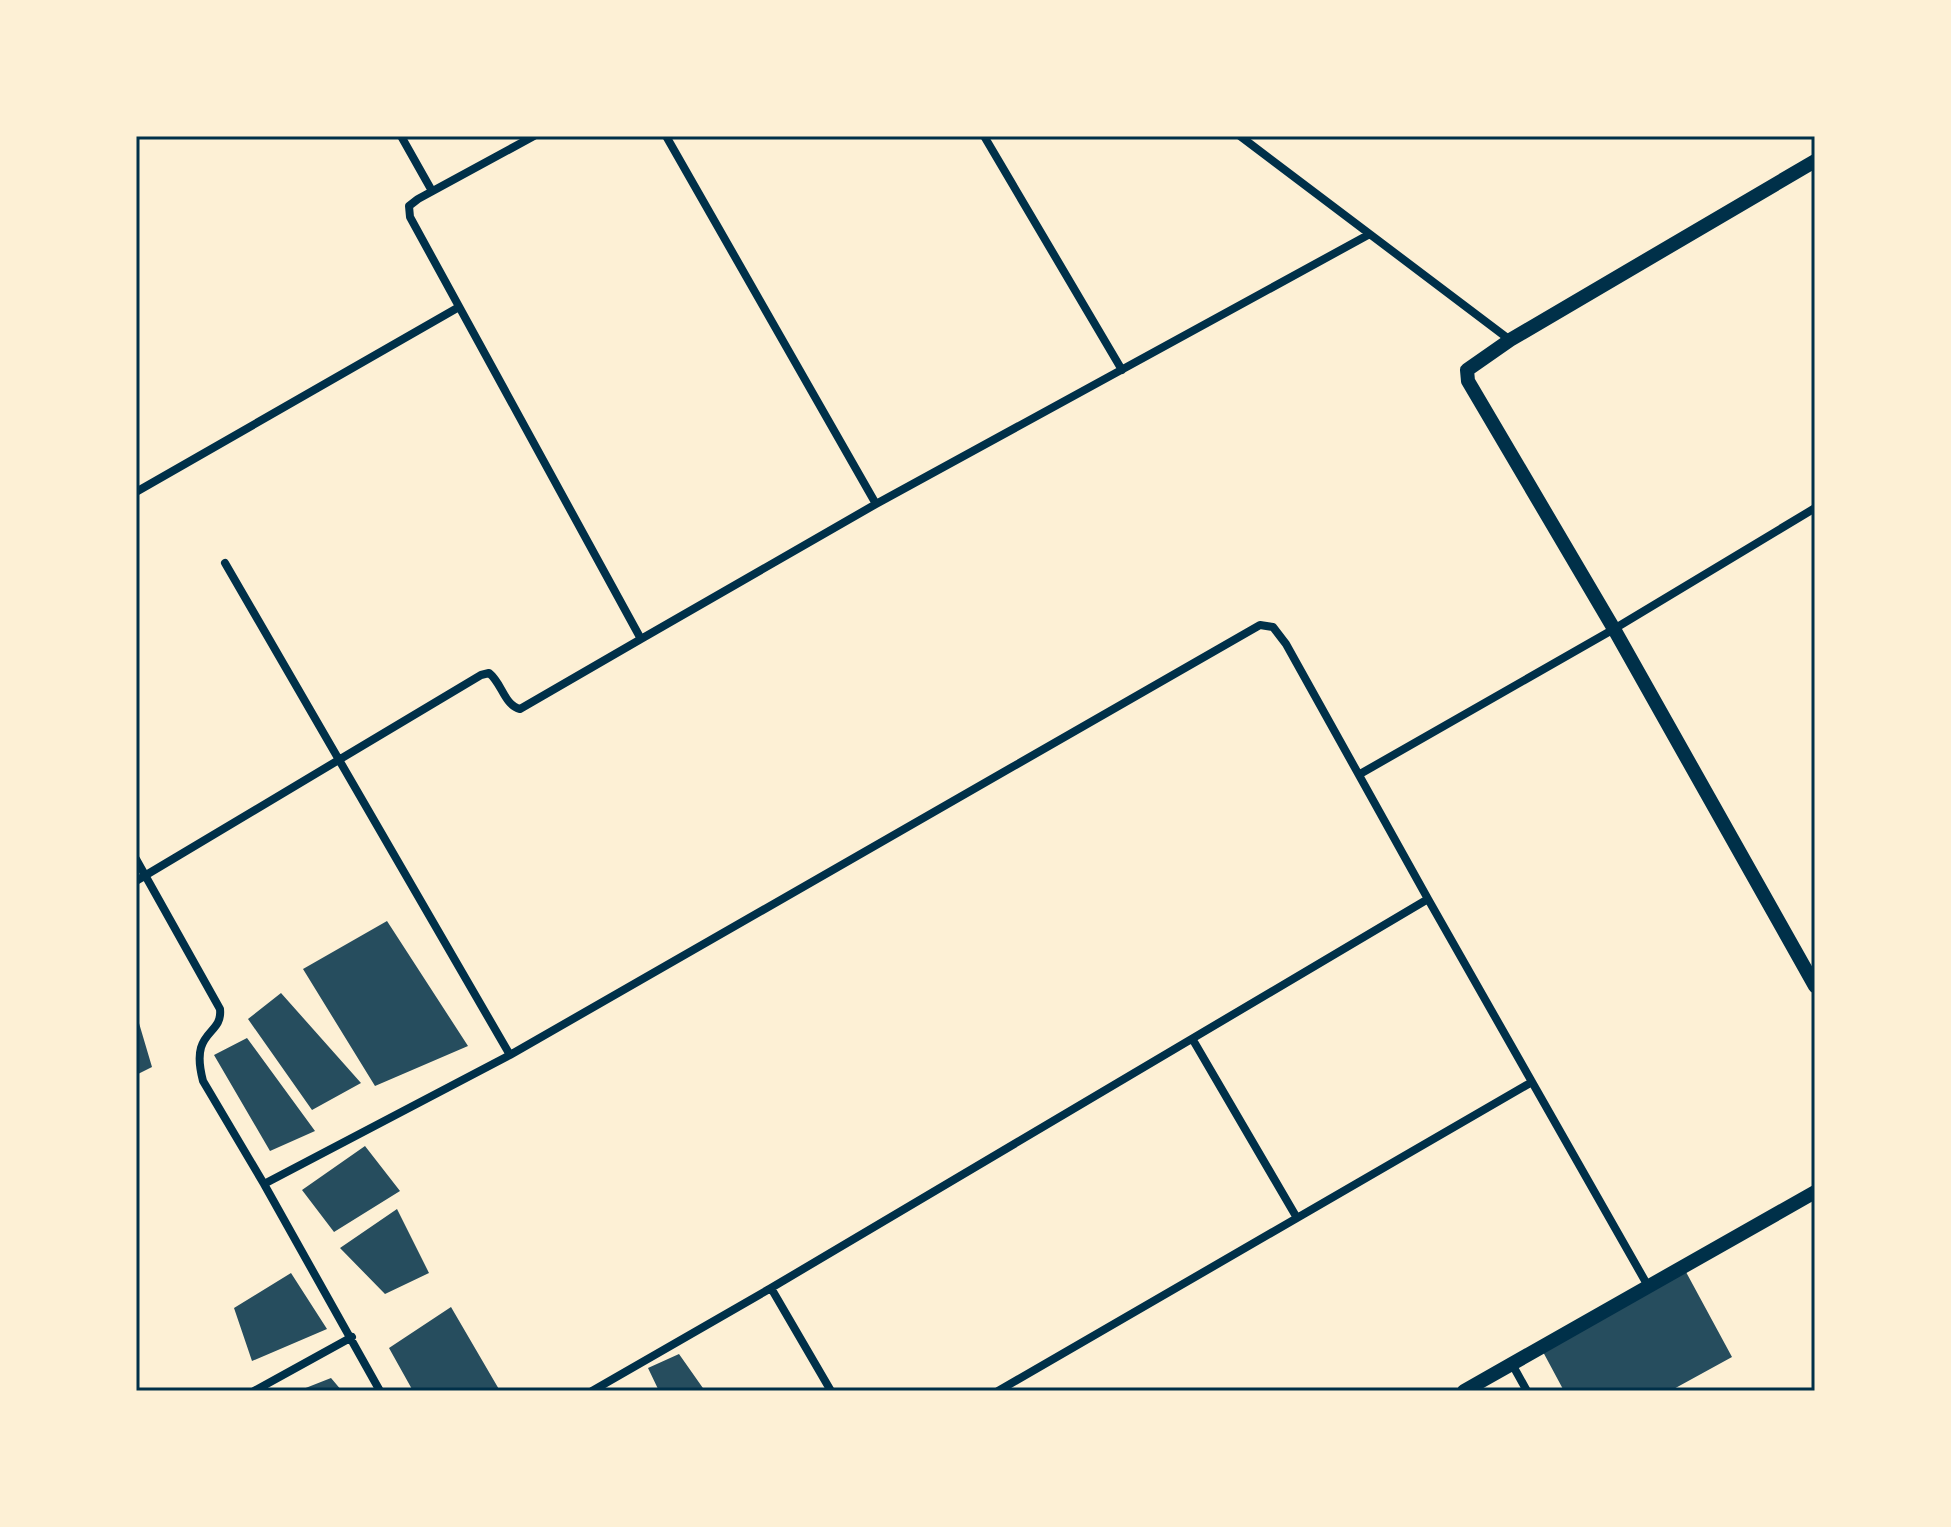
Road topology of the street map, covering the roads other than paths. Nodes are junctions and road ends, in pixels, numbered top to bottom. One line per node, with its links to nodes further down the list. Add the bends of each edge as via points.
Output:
1 (401, 136): 7 (street)
2 (534, 136): 7 (street)
3 (666, 136): 13 (street)
4 (984, 136): 11 (street)
5 (1240, 136): 8 (street)
6 (1815, 161): 10 (street)
7 (432, 191): 9 (street, via 409,206 410,217)
8 (1368, 235): 10 (street); 11 (street)
9 (459, 307): 12 (street); 17 (street)
10 (1510, 340): 16 (street, via 1475,362 1467,370 1468,381)
11 (1122, 370): 13 (street)
12 (136, 492)
13 (876, 504): 17 (street)
14 (1815, 508): 16 (street)
15 (225, 563): 18 (street)
16 (1614, 629): 19 (street); 24 (street)
17 (641, 639): 18 (street, via 520,709 510,704 495,678 481,675)
18 (339, 762): 21 (street); 26 (street)
19 (1360, 774): 23 (street); 26 (street, via 1286,644 1273,627 1260,625)
20 (136, 859): 21 (street)
21 (145, 876): 22 (street); 28 (street, via 220,1009 220,1020 198,1048 198,1063 203,1081)
22 (136, 881)
23 (1428, 899): 25 (street); 27 (street)
24 (1815, 986)
25 (1193, 1040): 30 (street); 32 (street)
26 (510, 1055): 28 (street)
27 (1532, 1082): 30 (street); 31 (street)
28 (264, 1184): 33 (street)
29 (1815, 1192): 31 (street)
30 (1297, 1218): 39 (street)
31 (1648, 1286): 34 (street)
32 (771, 1288): 37 (street); 38 (street)
33 (352, 1337): 35 (street); 36 (street)
34 (1512, 1364): 40 (street); 41 (street)
35 (254, 1391)
36 (380, 1391)
37 (592, 1391)
38 (831, 1391)
39 (998, 1391)
40 (1464, 1391)
41 (1527, 1391)

